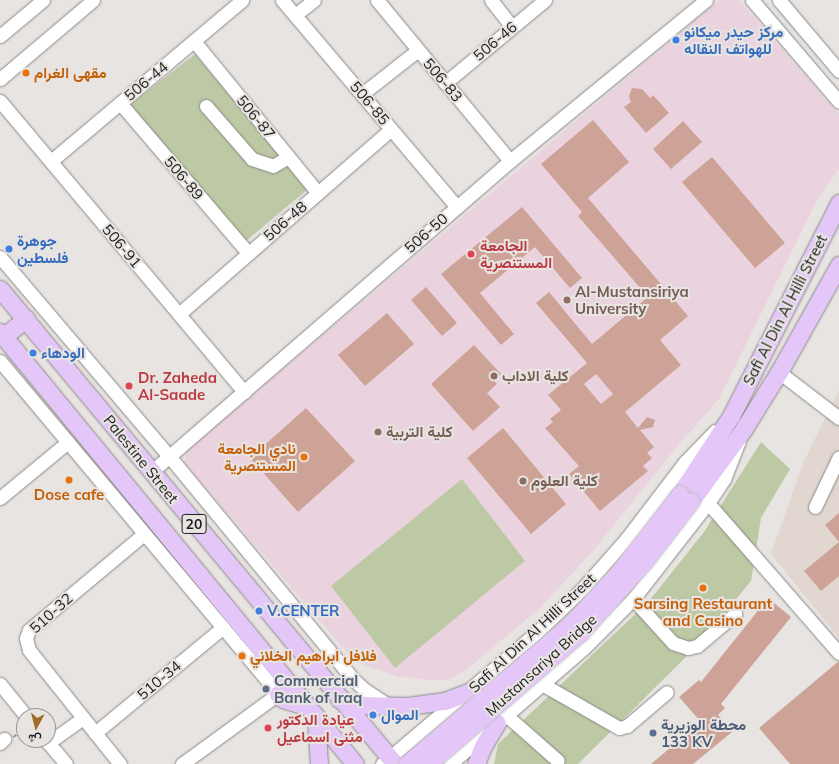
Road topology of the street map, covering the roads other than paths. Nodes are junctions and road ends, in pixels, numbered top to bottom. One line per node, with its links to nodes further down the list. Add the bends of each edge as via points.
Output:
1 (43, 0): 15 (street)
2 (93, 0): 21 (street)
3 (242, 0): 16 (street, 506-44)
4 (282, 0): 12 (street, 506-85)
5 (314, 0): 12 (street)
6 (377, 0): 18 (street, 506-83)
7 (491, 0): 13 (street)
8 (545, 0): 13 (street, 506-46)
9 (706, 0): 30 (street, 506-50)
10 (752, 0): 17 (street)
11 (779, 0): 14 (street)
12 (295, 15): 23 (street, 506-85)
13 (512, 27): 22 (street, 506-46)
14 (807, 33): 17 (street); 19 (street)
15 (0, 36)
16 (194, 41): 26 (street, 506-44); 29 (street, 506-87)
17 (792, 46): 20 (street)
18 (418, 50): 22 (street, 506-83); 23 (street)
19 (835, 66): 20 (street)
20 (816, 74): 25 (street)
21 (0, 79)
22 (445, 83): 30 (street, 506-83)
23 (362, 94): 28 (street, 506-85)
24 (0, 101): 31 (street, 506-91)
25 (839, 102)
26 (120, 103): 31 (street, 506-44); 35 (street, 506-89)
27 (206, 106): 29 (street, via 252,160 273,166)
28 (391, 129): 32 (street, 506-48); 34 (street, 506-85)
29 (288, 157): 32 (street, 506-87)
30 (510, 160): 34 (street, 506-50)
31 (50, 162): 39 (street, 506-91)
32 (318, 193): 35 (street, 506-48)
33 (839, 203): 45 (main road, Safi Al Din Al Hilli Street)
34 (458, 207): 44 (street, 506-50)
35 (248, 253): 39 (street, 506-48)
36 (0, 257): 48 (street)
37 (839, 265): 43 (main road, Safi Al Din Al Hilli Street)
38 (0, 290): 40 (main road, Palestine Street / 20)
39 (179, 314): 44 (street, 506-91)
40 (26, 319): 41 (main road); 50 (main road, Palestine Street / 20)
41 (2, 334): 69 (main road, Palestine Street / 20)
42 (0, 361): 47 (street)
43 (779, 372): 46 (street); 52 (main road, Safi Al Din Al Hilli Street, via 743,430)
44 (244, 392): 48 (street, 506-50)
45 (731, 416): 52 (main road, Safi Al Din Al Hilli Street); 63 (street, Safi Al Din Al Hilli Street, via 690,457 606,564 557,620)
46 (839, 418)
47 (68, 442): 51 (street); 54 (street)
48 (169, 456): 50 (street, 506-50); 67 (street, via 353,679 377,700)
49 (839, 457): 53 (street)
50 (151, 472): 66 (main road, Palestine Street / 20)
51 (0, 498)
52 (693, 499): 55 (street, Safi Al Din Al Hilli Street); 60 (street); 82 (main road, Mustansariya Bridge, bridge, via 572,623); 83 (main road, Mustansariya Bridge, bridge, via 643,563 581,632)
53 (815, 507)
54 (144, 534): 57 (street); 70 (street, 510-32, via 30,630 26,638 29,650)
55 (633, 599): 56 (street, via 673,642 688,648 698,646); 58 (street, Safi Al Din Al Hilli Street)
56 (735, 614)
57 (223, 627): 65 (street); 72 (street, 510-34)
58 (587, 645): 59 (street); 62 (street, Safi Al Din Al Hilli Street)
59 (574, 646)
60 (839, 653)
61 (0, 684): 68 (street)
62 (542, 684): 64 (street, via 619,728 627,726); 71 (street, Safi Al Din Al Hilli Street)
63 (470, 692): 67 (main road, via 445,701); 76 (street, Safi Al Din Al Hilli Street)
64 (667, 692)
65 (278, 694): 69 (main road); 79 (street)
66 (338, 698): 67 (main road, via 355,706); 76 (main road, Palestine Street / 20)
67 (392, 707)
68 (20, 708)
69 (311, 712): 80 (main road); 81 (main road, Palestine Street / 20)
70 (83, 718): 72 (street, 510-32); 73 (street)
71 (501, 719): 75 (street); 84 (street, Safi Al Din Al Hilli Street); 85 (main road, via 483,746)
72 (95, 733): 78 (street, 510-32)
73 (56, 735)
74 (53, 748): 77 (street)
75 (558, 761)
76 (389, 762)
77 (66, 764)
78 (120, 764)
79 (182, 764)
80 (319, 764)
81 (355, 764)
82 (407, 764)
83 (428, 764)
84 (450, 764)
85 (476, 764)

